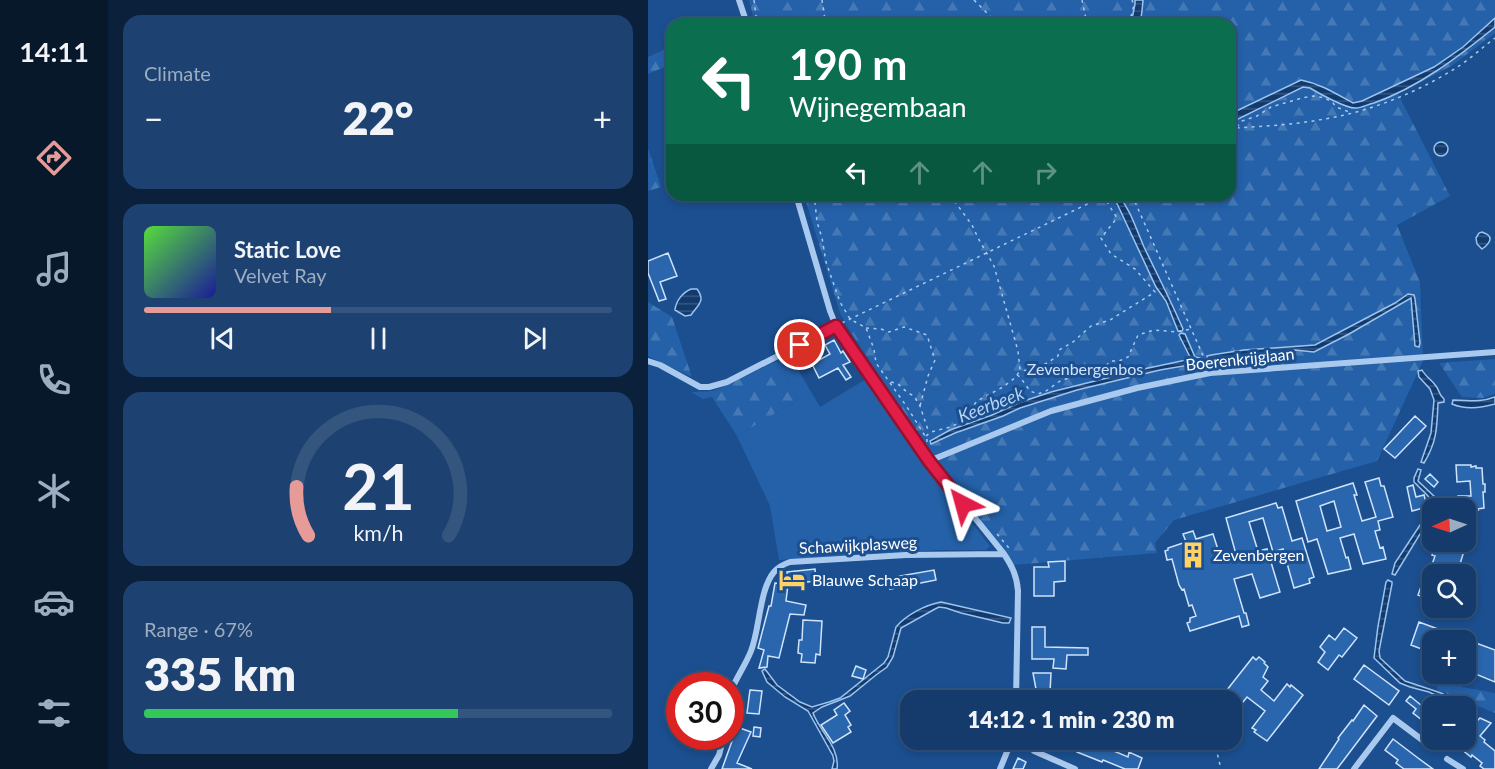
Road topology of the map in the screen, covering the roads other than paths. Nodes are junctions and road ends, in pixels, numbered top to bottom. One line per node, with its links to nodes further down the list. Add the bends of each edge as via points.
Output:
1 (740, 0): 2 (street)
2 (745, 18)
3 (798, 201): 4 (street)
4 (836, 326): 6 (street, via 718,386 700,387); 7 (street)
5 (1495, 352): 7 (street, Boerenkrijglaan, via 1210,373 1051,411)
6 (648, 360)
7 (929, 461): 8 (street)
8 (1004, 554): 9 (street, Schawijkplasweg, via 906,555 790,562 781,566 767,586 751,651); 10 (street, via 1018,591)
9 (740, 672)
10 (1016, 690)
11 (1422, 740): 19 (street, via 1393,718)
12 (720, 750): 16 (street)
13 (1008, 750): 17 (street)
14 (1033, 750): 18 (street)
15 (1447, 759): 20 (street)
16 (711, 769)
17 (1000, 769)
18 (1075, 769)
19 (1354, 769)
20 (1463, 769)

